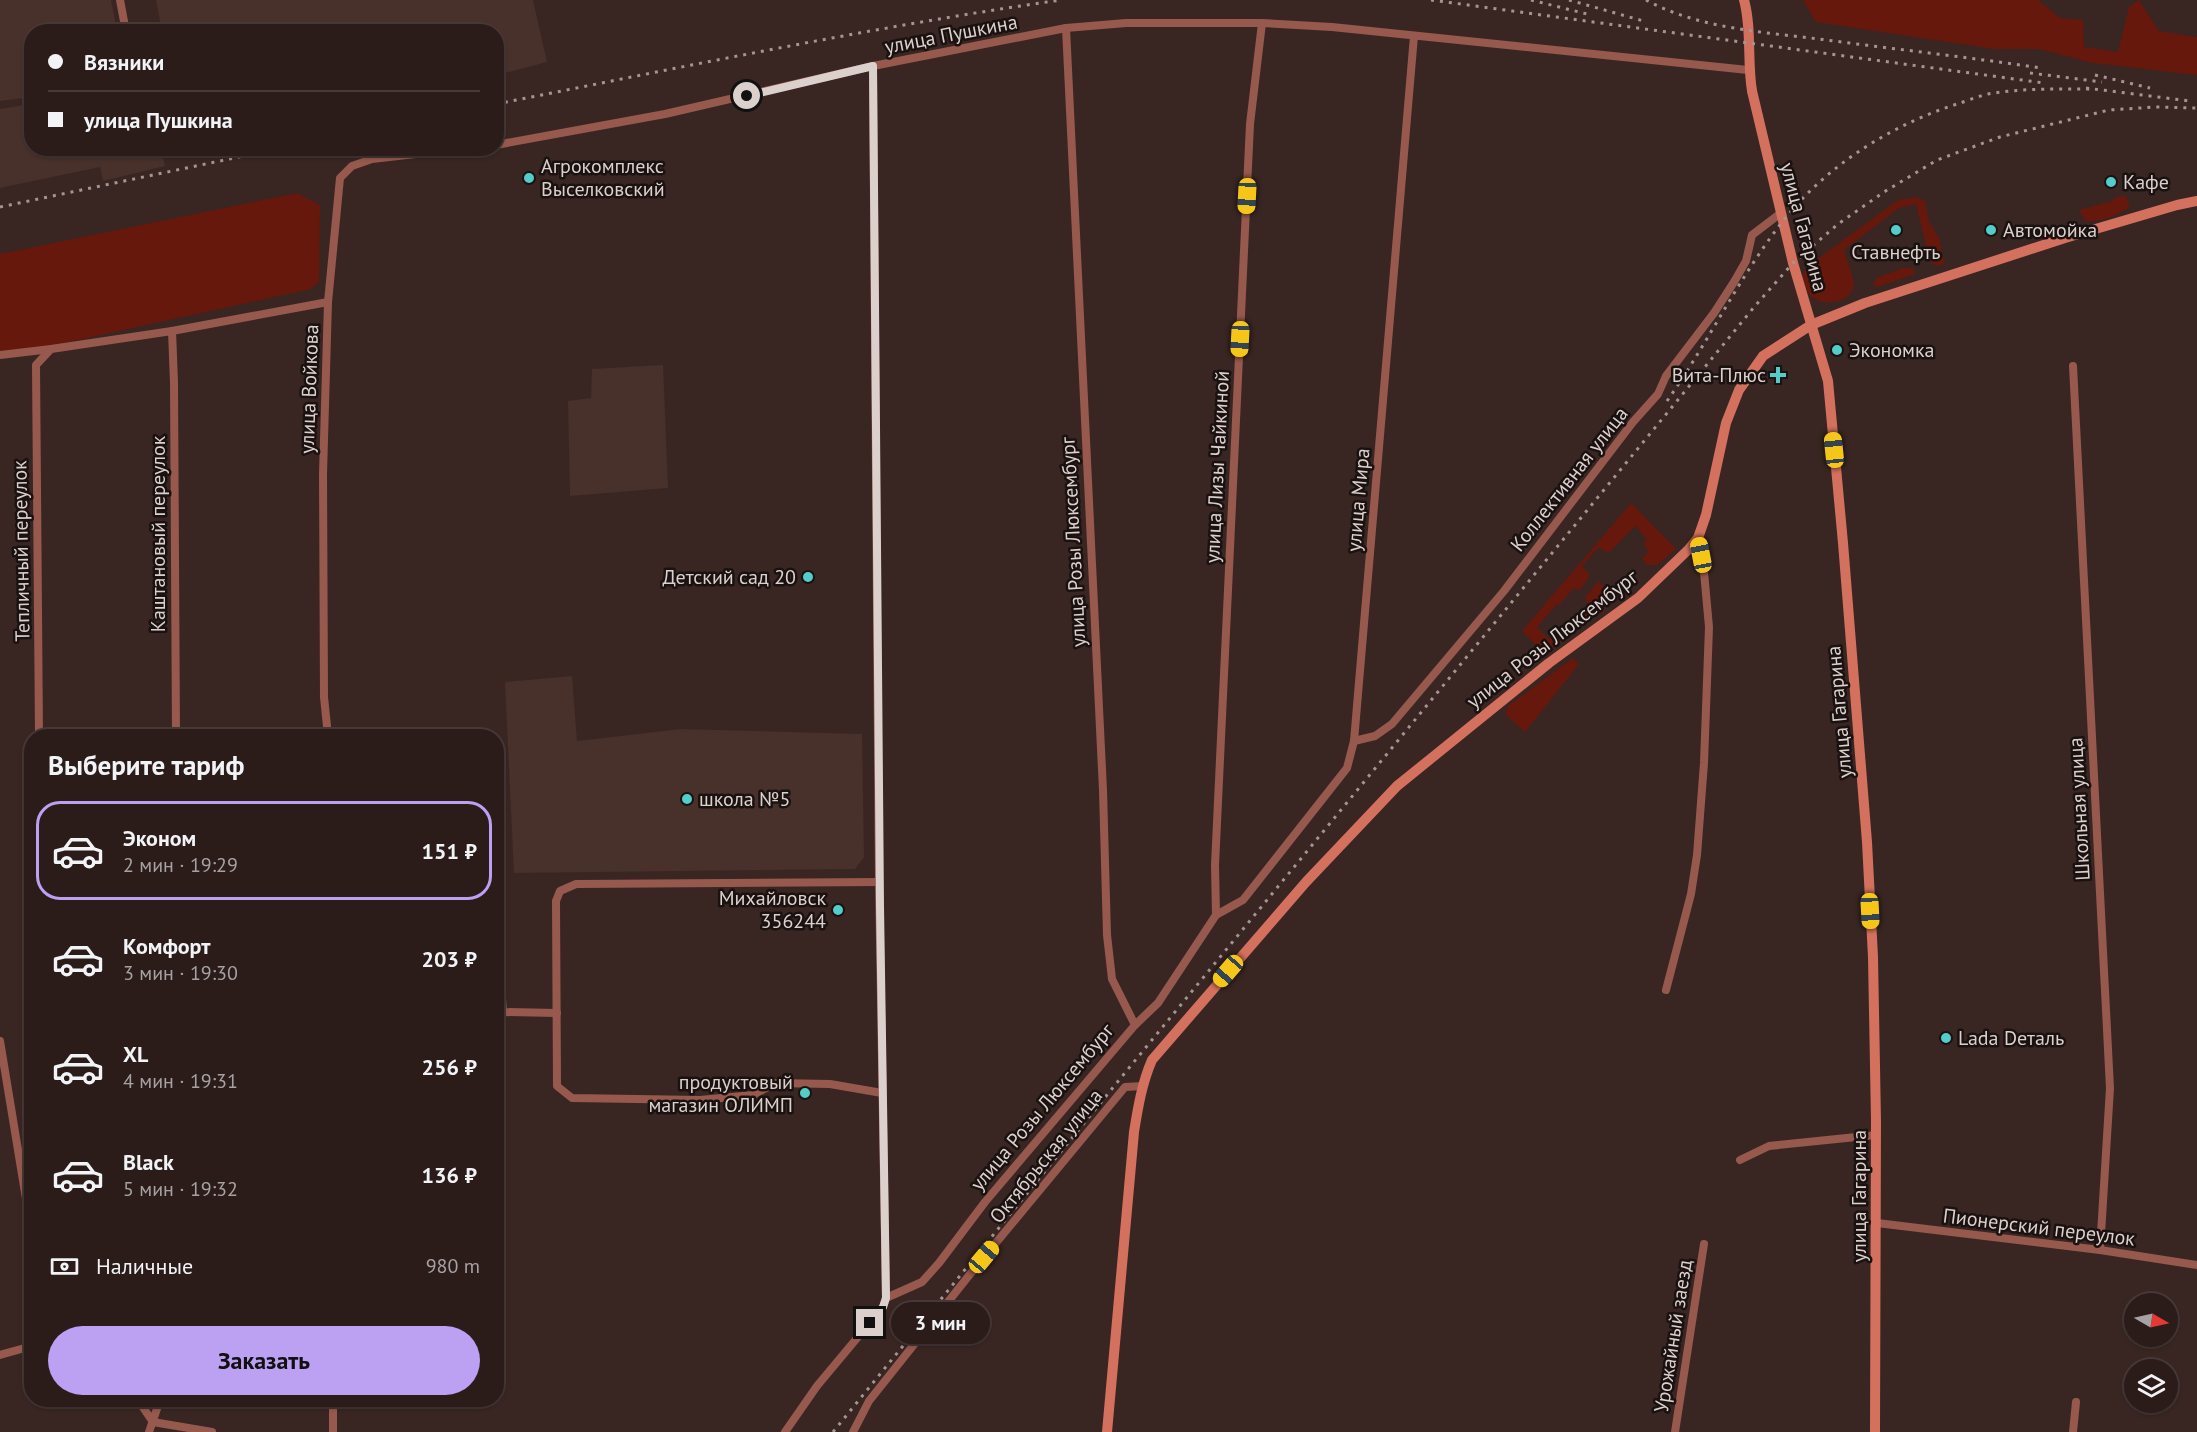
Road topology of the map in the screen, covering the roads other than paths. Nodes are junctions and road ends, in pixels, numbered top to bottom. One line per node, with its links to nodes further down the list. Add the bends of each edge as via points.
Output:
1 (120, 0): 4 (street)
2 (1746, 1): 8 (main road, улица Гагарина)
3 (1262, 22): 5 (street, via 1126,23); 6 (street); 25 (street, улица Лизы Чайкиной, via 1250,124 1215,853)
4 (124, 24)
5 (1066, 28): 7 (street, улица Пушкина); 29 (street, улица Розы Люксембург, via 1103,778 1107,935 1112,979)
6 (1414, 36): 8 (street); 23 (street, улица Мира)
7 (873, 66): 9 (street, via 665,114); 24 (street, улица Пушкина)
8 (1748, 70): 12 (main road, улица Гагарина)
9 (504, 144)
10 (398, 156): 13 (street, улица Войкова, via 352,165 340,178)
11 (2197, 201): 14 (main road, улица Розы Люксембург, via 1942,277)
12 (1781, 213): 14 (main road, улица Гагарина); 23 (street, Коллективная улица, via 1752,235 1746,261 1734,282 1666,376 1658,394 1504,591 1392,724 1375,736)
13 (328, 302): 15 (street); 22 (street, улица Войкова, via 323,474)
14 (1811, 325): 19 (main road, улица Розы Люксембург, via 1763,356 1739,390 1726,423); 33 (main road, улица Гагарина, via 1828,381 1860,742 1873,957)
15 (172, 331): 16 (street); 21 (street, Каштановый переулок)
16 (51, 349): 17 (street); 20 (street, Тепличный переулок, via 36,365)
17 (0, 355)
18 (2073, 366): 38 (street, Школьная улица, via 2110,1088)
19 (1698, 538): 26 (street, via 1709,627 1704,763 1691,894); 31 (main road, улица Розы Люксембург, via 1638,598 1397,786 1306,882 1152,1060)
20 (39, 729)
21 (176, 729)
22 (326, 729)
23 (1354, 741): 25 (street, улица Мира, via 1347,768 1243,900)
24 (879, 882): 28 (street, via 568,887 560,891 556,901); 32 (street, улица Пушкина)
25 (1216, 915): 29 (street, via 1158,1003)
26 (1666, 990)
27 (504, 1012): 28 (street)
28 (557, 1013): 32 (street, via 557,1086 572,1098 700,1100 753,1095 775,1083 830,1084)
29 (1135, 1025): 40 (street, улица Розы Люксембург, via 922,1282)
30 (0, 1041): 35 (street)
31 (1143, 1086): 52 (street, Октябрьская улица, via 1125,1087 1114,1098 869,1401); 53 (main road, улица Розы Люксембург, via 1134,1132)
32 (882, 1093): 40 (street, улица Пушкина)
33 (1876, 1135): 34 (street, via 1769,1146); 36 (main road, улица Гагарина)
34 (1740, 1160)
35 (24, 1186)
36 (1877, 1223): 38 (street, Пионерский переулок); 55 (main road, улица Гагарина)
37 (1704, 1244): 54 (street, Урожайный заезд)
38 (2100, 1250): 39 (street, Пионерский переулок)
39 (2197, 1265)
40 (886, 1298): 51 (street)
41 (24, 1348): 42 (street)
42 (0, 1355)
43 (2076, 1402): 56 (street)
44 (143, 1407): 47 (street)
45 (158, 1407): 47 (street)
46 (333, 1407): 50 (street)
47 (153, 1422): 48 (street); 49 (street)
48 (149, 1432)
49 (212, 1432)
50 (333, 1432)
51 (786, 1432)
52 (853, 1432)
53 (1107, 1432)
54 (1674, 1432)
55 (1875, 1432)
56 (2073, 1432)

